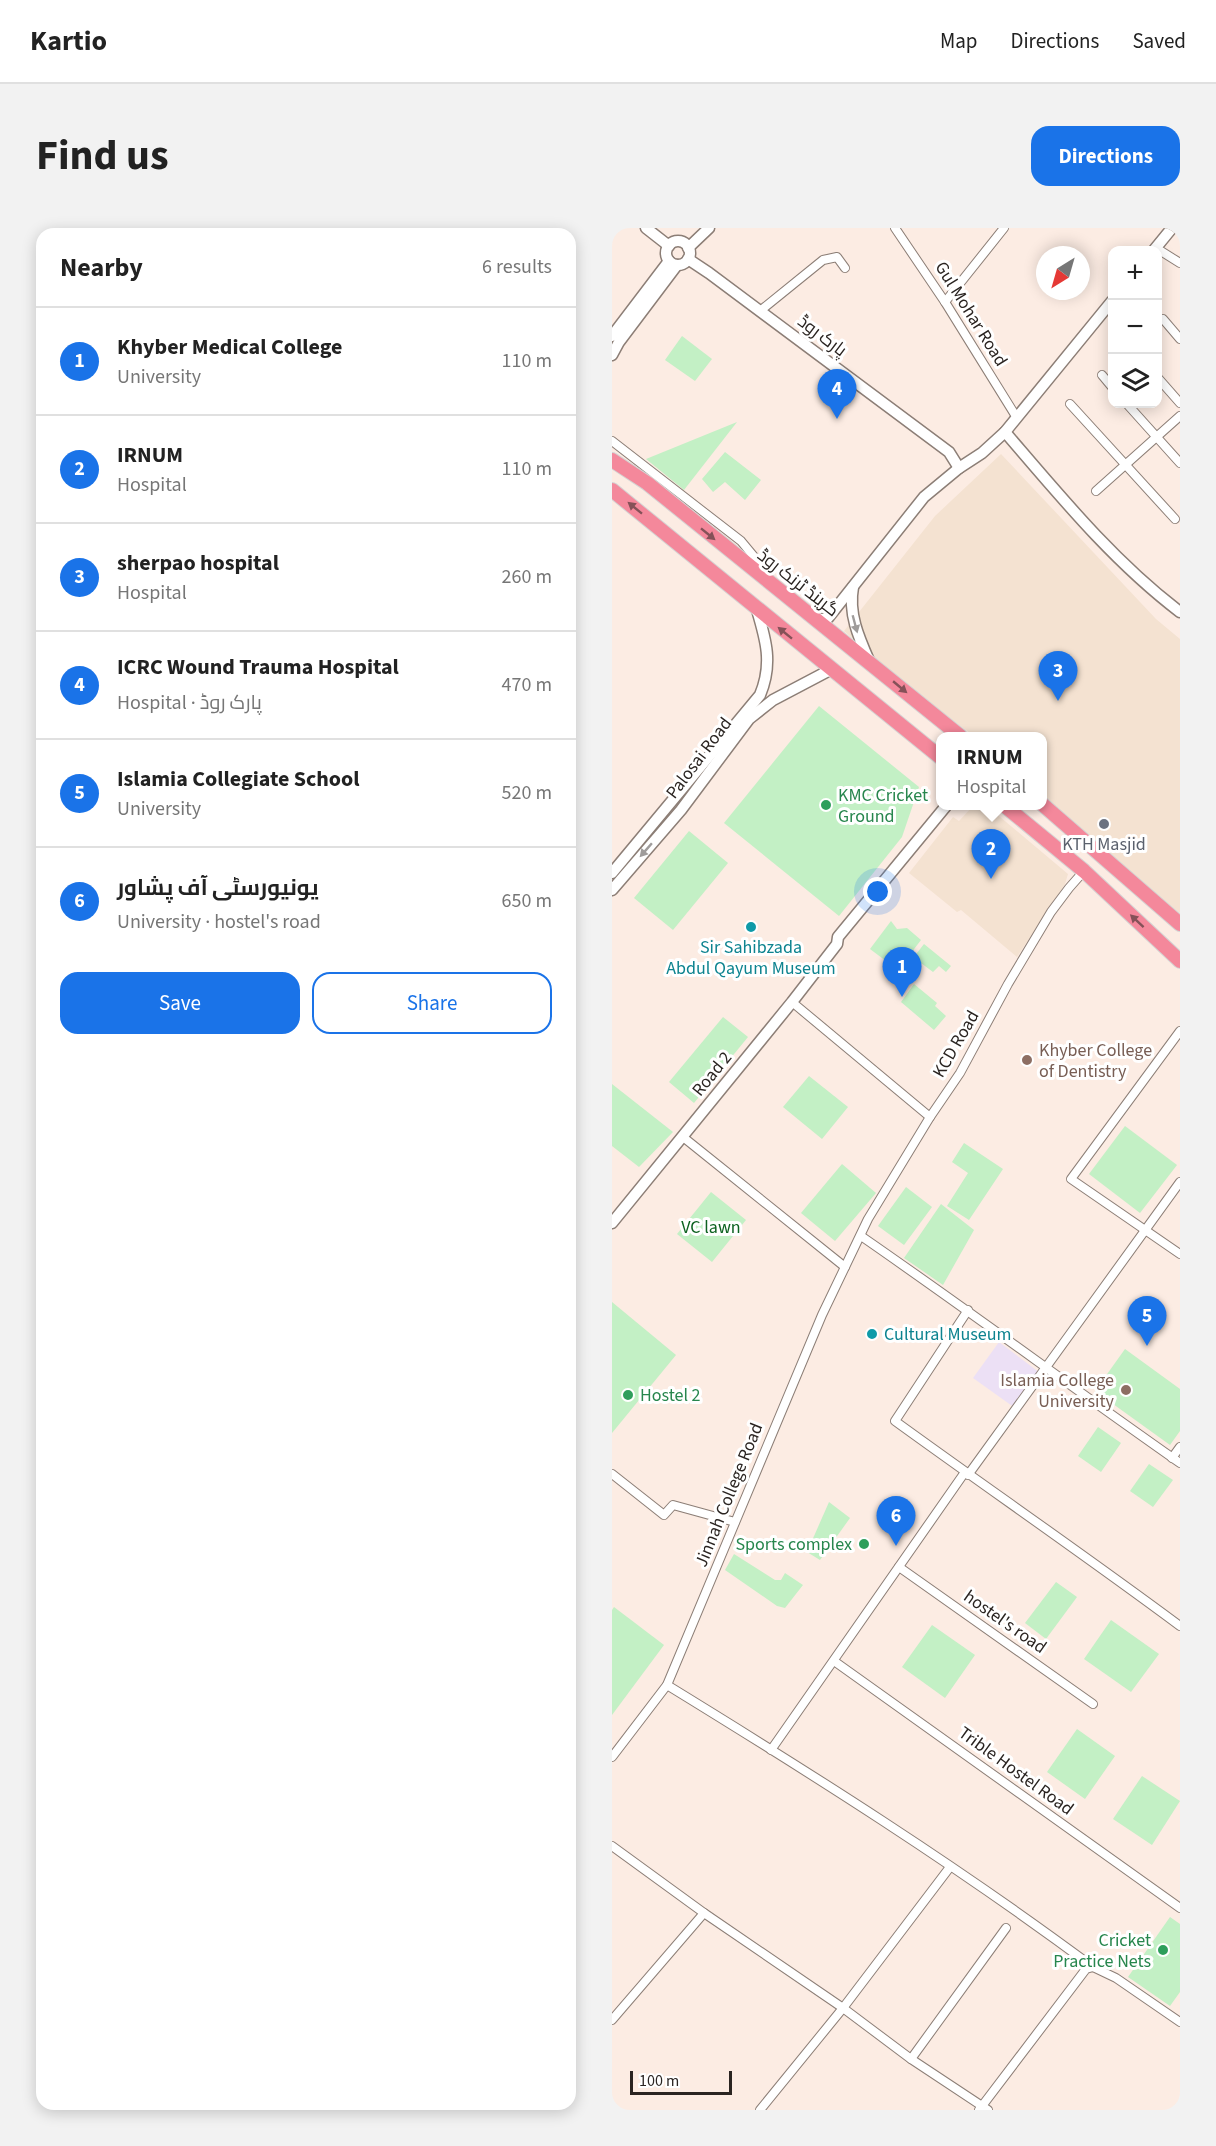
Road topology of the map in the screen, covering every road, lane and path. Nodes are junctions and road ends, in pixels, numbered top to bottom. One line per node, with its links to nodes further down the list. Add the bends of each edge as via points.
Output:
1 (709, 228): 9 (street)
2 (895, 228): 13 (street, Gul Mohar Road)
3 (1004, 228): 13 (street)
4 (648, 229): 6 (street)
5 (1167, 230): 7 (street)
6 (669, 246): 9 (street, via 679,242); 10 (street, via 666,252)
7 (1157, 246)
8 (1162, 253): 11 (street)
9 (688, 254): 10 (street, via 684,263); 15 (street, پارک روڈ)
10 (673, 263): 17 (street); 19 (street)
11 (1180, 263)
12 (845, 268): 15 (street, via 837,257 823,260)
13 (945, 302): 27 (street, Gul Mohar Road)
14 (1108, 307): 27 (street)
15 (760, 311): 35 (street, پارک روڈ, via 949,452)
16 (1162, 319): 18 (street)
17 (612, 336)
18 (1180, 339)
19 (612, 355)
20 (1102, 375): 21 (street)
21 (1108, 382)
22 (1162, 383): 23 (street)
23 (1180, 403)
24 (1070, 404): 33 (street)
25 (1131, 408): 29 (street)
26 (1180, 416): 29 (street)
27 (1017, 418): 28 (street)
28 (1005, 432): 35 (street); 43 (street, via 1077,516 1123,563)
29 (1157, 437): 32 (street); 33 (street)
30 (612, 441): 40 (street, via 741,541 756,559)
31 (612, 460): 38 (highway, گرینڈ ٹرنک روڈ)
32 (1180, 463)
33 (1126, 464): 37 (street); 39 (street)
34 (612, 465): 38 (highway, via 666,506)
35 (959, 468): 41 (street, via 924,497)
36 (612, 490): 42 (highway, one-way to 36)
37 (1096, 491)
38 (679, 511): 40 (highway, گرینڈ ٹرنک روڈ, one-way to 40)
39 (1175, 519)
40 (759, 575): 44 (highway, گرینڈ ٹرنک روڈ)
41 (854, 583): 44 (street, via 828,618); 45 (street, one-way to 45, via 853,617)
42 (757, 610): 46 (highway, one-way to 42); 48 (street, via 767,653 766,680)
43 (1180, 612)
44 (817, 620): 45 (highway, گرینڈ ٹرنک روڈ)
45 (870, 663): 47 (highway, گرینڈ ٹرنک روڈ, one-way to 47)
46 (831, 670): 48 (street, Palosai Road, via 773,700); 49 (highway)
47 (955, 732)
48 (731, 736): 55 (street); 56 (street, Palosai Road, one-way to 56, via 681,810)
49 (936, 754)
50 (1047, 808): 57 (highway)
51 (943, 810): 58 (street, Road 2, via 838,937)
52 (952, 810): 58 (street, Road 2)
53 (1010, 810): 54 (highway)
54 (1084, 871): 59 (highway, one-way to 54); 62 (street, KCD Road, via 1051,912 960,1073)
55 (612, 873)
56 (612, 890)
57 (1180, 924)
58 (837, 944): 60 (street, Road 2)
59 (1180, 961)
60 (792, 1002): 62 (street); 63 (street, Road 2)
61 (1180, 1031): 66 (street, via 1071,1179)
62 (930, 1117): 67 (street, KCD Road)
63 (683, 1137): 65 (street, Road 2); 69 (street)
64 (1180, 1182): 66 (street)
65 (612, 1223)
66 (1145, 1230): 68 (street); 71 (street)
67 (861, 1236): 69 (street, Jinnah College Road); 70 (street)
68 (1180, 1254)
69 (845, 1267): 76 (street, Jinnah College Road)
70 (968, 1310): 71 (street); 74 (street, via 895,1421)
71 (1045, 1368): 73 (street); 74 (street)
72 (1180, 1447): 73 (street)
73 (1176, 1461)
74 (967, 1473): 77 (street); 78 (street)
75 (612, 1474): 76 (street, via 664,1515 673,1505)
76 (735, 1522): 80 (street, Jinnah College Road)
77 (899, 1566): 79 (street); 81 (street, hostel's road)
78 (1180, 1626)
79 (834, 1661): 82 (street); 86 (street, Trible Hostel Road)
80 (667, 1685): 82 (street); 83 (street, Jinnah College Road)
81 (1093, 1704)
82 (771, 1750): 85 (street)
83 (612, 1757)
84 (612, 1846): 87 (street)
85 (950, 1867): 89 (street); 90 (street)
86 (1180, 1908)
87 (704, 1913): 90 (street); 91 (street)
88 (1006, 1928): 93 (street)
89 (1093, 1966): 92 (street); 94 (street, via 1086,1969)
90 (843, 2008): 93 (street); 95 (street)
91 (612, 2020)
92 (1180, 2022)
93 (911, 2059): 94 (street)
94 (983, 2109)
95 (760, 2110)

